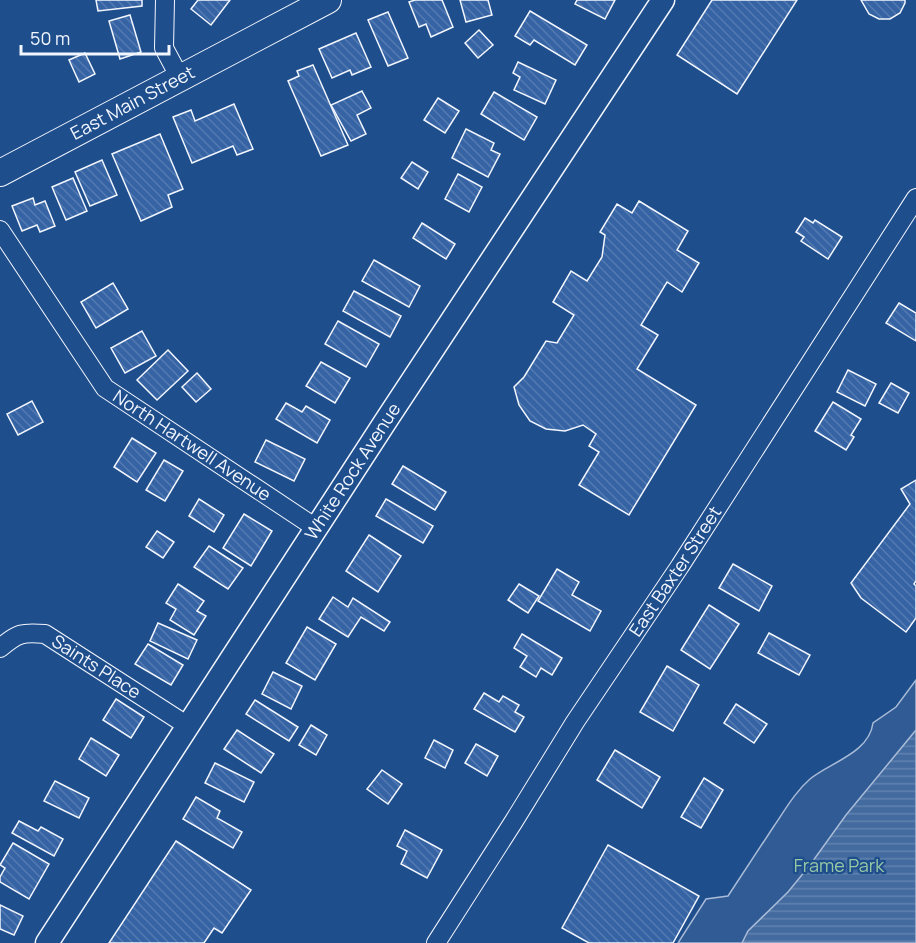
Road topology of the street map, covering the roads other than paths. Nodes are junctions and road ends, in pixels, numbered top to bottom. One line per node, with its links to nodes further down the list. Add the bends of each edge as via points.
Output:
1 (165, 0): 4 (street, via 164,48)
2 (328, 0): 4 (main road, East Main Street)
3 (663, 0): 8 (street, White Rock Avenue)
4 (180, 78): 5 (main road, East Main Street)
5 (0, 173)
6 (916, 198): 12 (street, East Baxter Street)
7 (0, 230): 8 (street, North Hartwell Avenue, via 105,388)
8 (316, 528): 10 (street, White Rock Avenue)
9 (0, 648): 10 (street, Saints Place, via 15,635 45,634)
10 (188, 726): 11 (street, White Rock Avenue)
11 (47, 943)
12 (436, 943)

